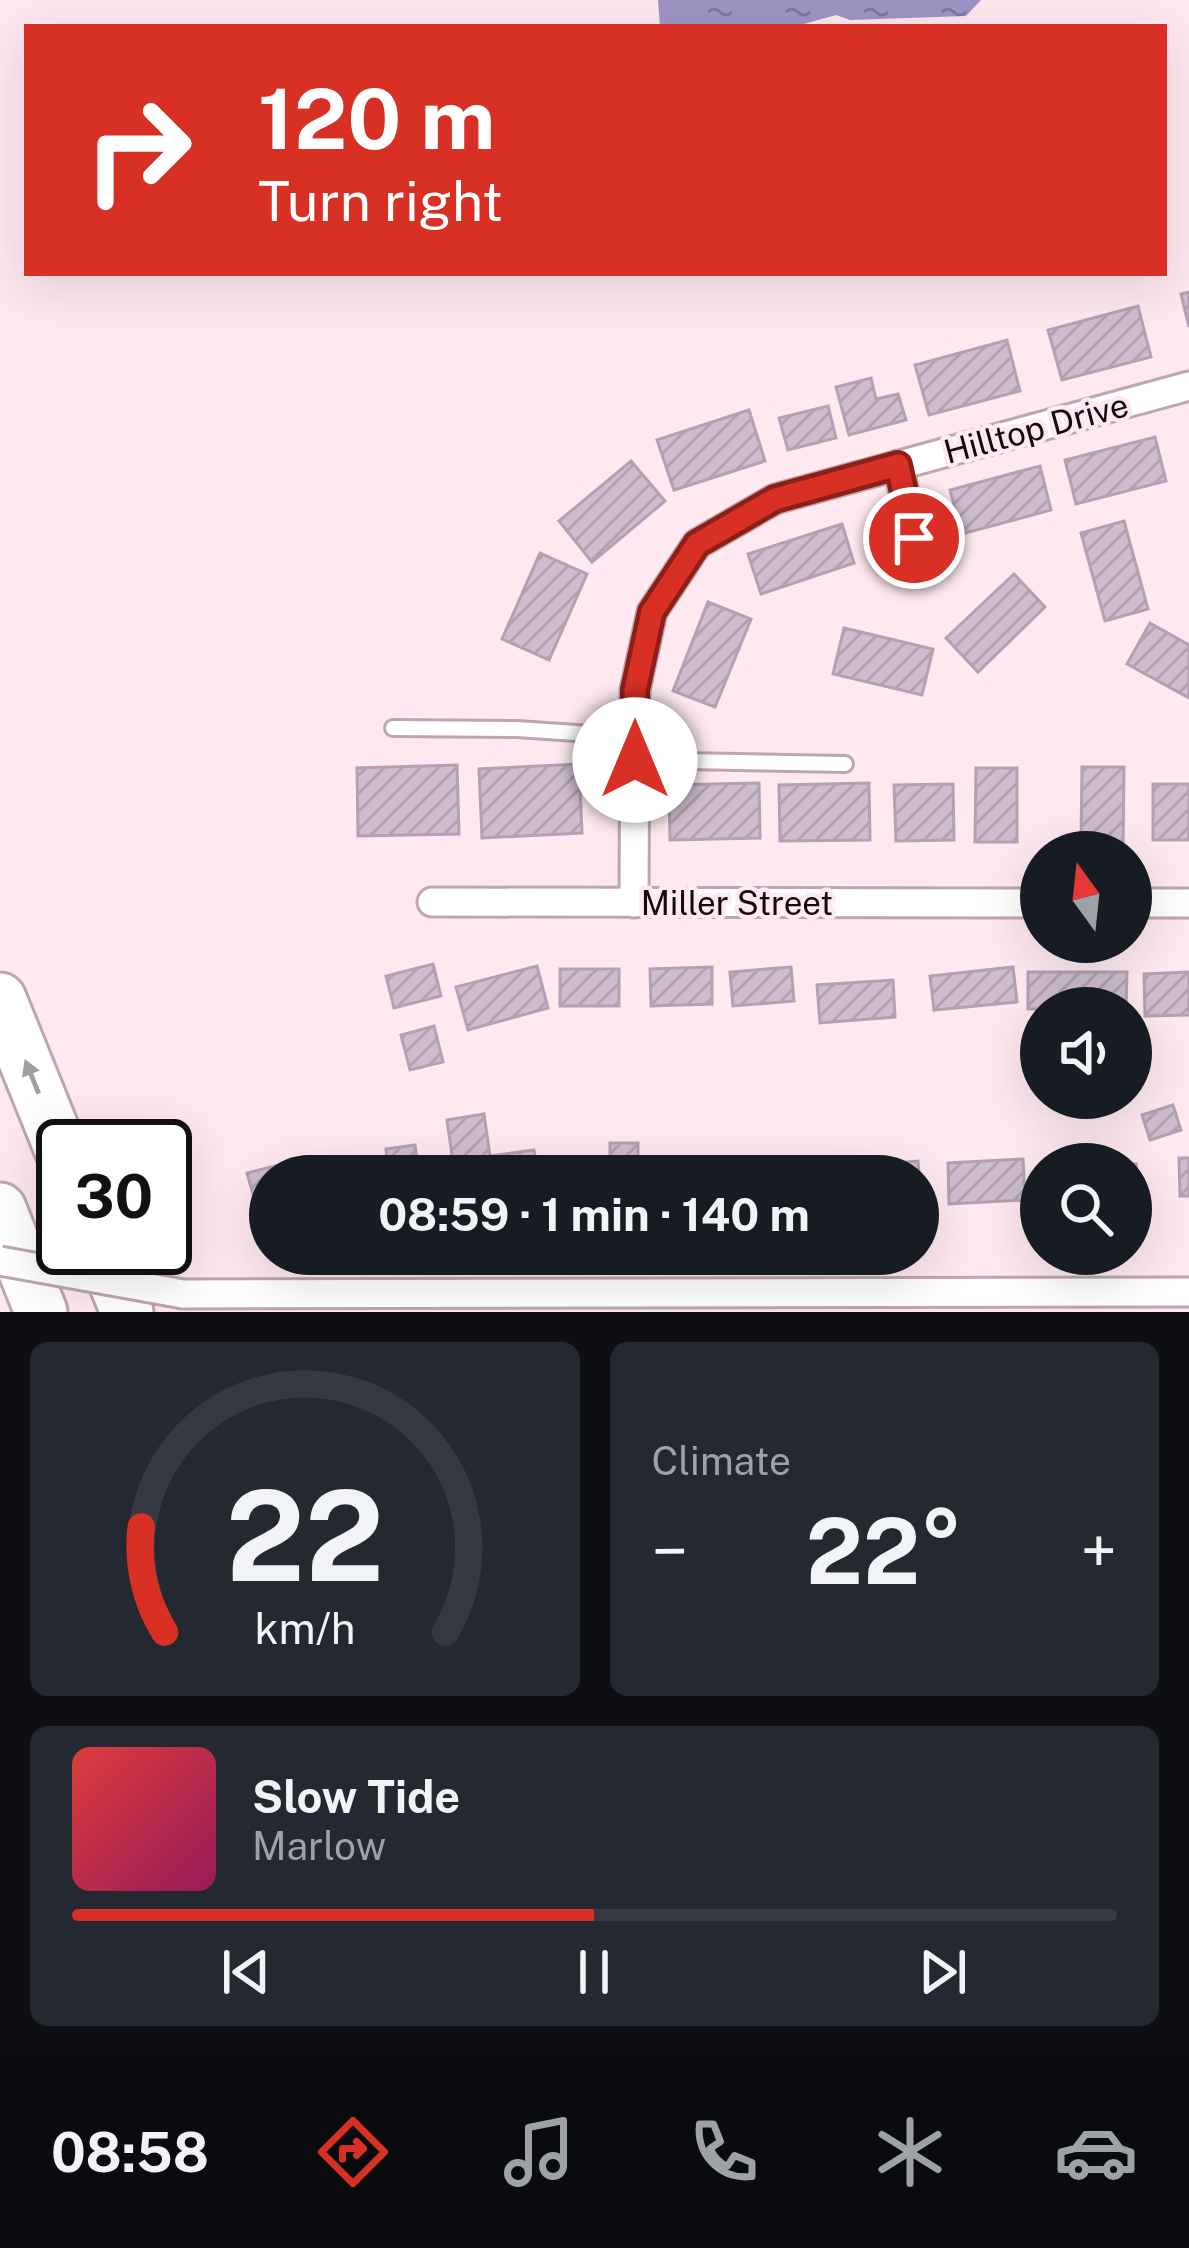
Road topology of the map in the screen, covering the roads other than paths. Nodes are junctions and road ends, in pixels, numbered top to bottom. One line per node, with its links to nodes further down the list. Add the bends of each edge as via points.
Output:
1 (1189, 386): 2 (street, Hilltop Drive)
2 (898, 465): 3 (street); 5 (street, Hilltop Drive, via 775,499 697,544 652,612 635,690)
3 (914, 538)
4 (394, 728): 5 (lane, via 517,729)
5 (635, 748): 6 (lane); 8 (street, Hilltop Drive)
6 (845, 764)
7 (433, 902): 8 (street, Miller Street)
8 (634, 903): 9 (street, Miller Street)
9 (1020, 903)
10 (1152, 903): 11 (street)
11 (1189, 903)
12 (0, 999): 13 (highway, one-way to 12)
13 (48, 1119)
14 (0, 1208): 18 (highway)
15 (0, 1261): 17 (street, bridge, via 183,1294)
16 (112, 1275): 19 (highway)
17 (1189, 1292)
18 (41, 1312)
19 (127, 1312)

